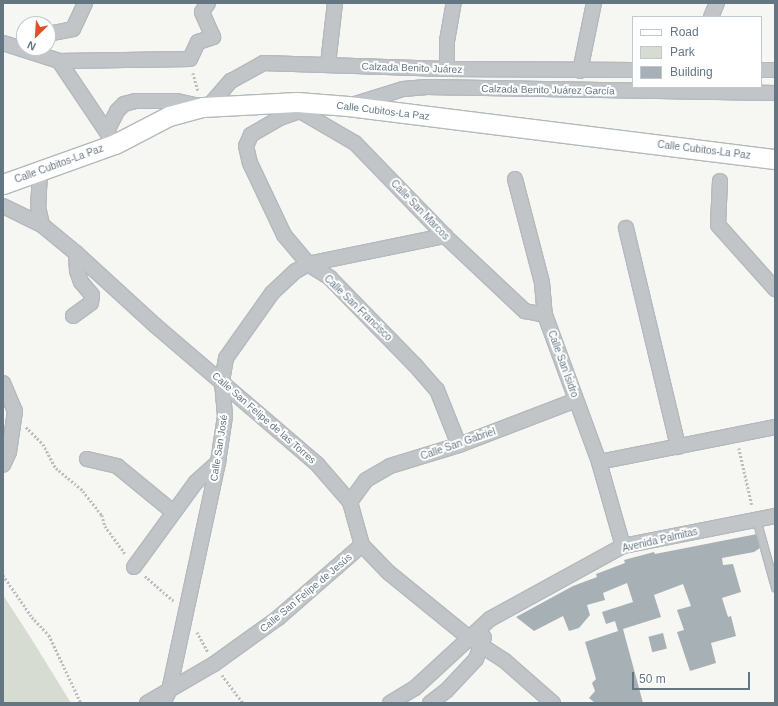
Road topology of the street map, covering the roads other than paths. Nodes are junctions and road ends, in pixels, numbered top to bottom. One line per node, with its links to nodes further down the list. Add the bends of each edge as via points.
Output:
1 (85, 3): 8 (street, via 73,28)
2 (208, 3): 11 (street, via 202,12 213,36 198,42 190,59)
3 (335, 3): 12 (street)
4 (454, 3): 13 (street, via 447,41)
5 (594, 3): 17 (street)
6 (717, 3): 7 (street)
7 (711, 16)
8 (56, 32)
9 (16, 40): 10 (street)
10 (3, 43): 11 (street)
11 (59, 61): 22 (street)
12 (328, 64): 13 (street, Calzada Benito Juárez); 21 (street, Calzada Benito Juárez, via 263,63 231,81)
13 (447, 70): 17 (street, Calzada Benito Juárez)
14 (632, 70): 17 (street, Calzada Benito Juárez)
15 (762, 70): 16 (street)
16 (775, 70)
17 (580, 71)
18 (775, 93): 20 (street, Calzada Benito Juárez García, via 427,87 403,89)
19 (298, 106): 20 (main road, Calle Cubitos-La Paz); 21 (main road, Calle Cubitos-La Paz); 32 (street, Calle San Marcos, via 355,143); 34 (street, Calle San Francisco, via 251,135 246,146 250,163 284,235)
20 (348, 106): 23 (main road, Calle Cubitos-La Paz)
21 (206, 107): 22 (main road, Calle Cubitos-La Paz, via 169,116); 22 (street, via 177,101 135,101 124,104 117,111)
22 (111, 137): 25 (main road, Calle Cubitos-La Paz)
23 (767, 157): 24 (street)
24 (775, 168)
25 (40, 172): 28 (main road, Calle Cubitos-La Paz); 30 (street, via 38,207)
26 (515, 179): 36 (street, Calle San Isidro, via 542,282)
27 (720, 181): 35 (street, via 718,225)
28 (3, 184)
29 (3, 206): 30 (street, Calle San Felipe de las Torres)
30 (42, 225): 33 (street, Calle San Felipe de las Torres)
31 (626, 228): 43 (street)
32 (445, 236): 34 (street, Calle San José); 36 (street, Calle San Marcos, via 525,311)
33 (76, 253): 37 (street, via 81,282 92,295 91,303); 38 (street, Calle San Felipe de las Torres)
34 (308, 264): 38 (street, Calle San José, via 296,271 272,293 242,333 226,358); 42 (street, Calle San Francisco, via 330,278 437,390)
35 (775, 289)
36 (545, 315): 40 (street, Calle San Isidro)
37 (73, 316)
38 (222, 382): 45 (street, Calle San José, via 225,416); 48 (street, Calle San Felipe de las Torres, via 317,464)
39 (3, 383): 47 (street, via 14,411 9,452)
40 (576, 400): 42 (street, Calle San Gabriel); 46 (street, Calle San Isidro)
41 (775, 427): 43 (street)
42 (459, 445): 48 (street, Calle San Gabriel, via 390,466 366,480)
43 (678, 447): 46 (street)
44 (87, 459): 49 (street, via 117,466)
45 (218, 462): 49 (street, via 196,482); 59 (street, Calle San José)
46 (599, 462): 53 (street, Calle San Isidro)
47 (3, 464)
48 (350, 502): 52 (street, Calle San Felipe de las Torres)
49 (173, 512): 54 (street)
50 (775, 516): 51 (street, Avenida Palmitas)
51 (756, 519): 53 (street, Avenida Palmitas); 55 (lane)
52 (362, 546): 57 (street, Calle San Felipe de las Torres, via 388,572); 59 (street, Calle San Felipe de Jesús, via 278,618)
53 (623, 546): 56 (street, Avenida Palmitas)
54 (134, 567)
55 (775, 587)
56 (490, 619): 57 (street, Avenida Palmitas); 58 (street)
57 (468, 637): 58 (street, Calle San Felipe de las Torres); 61 (street, Avenida Palmitas, via 415,688)
58 (481, 646): 62 (street, via 476,659 446,691); 63 (street, Calle San Felipe de las Torres, via 505,661)
59 (169, 699): 60 (street, Calle San Felipe de Jesús)
60 (147, 703)
61 (390, 703)
62 (430, 703)
63 (553, 703)

